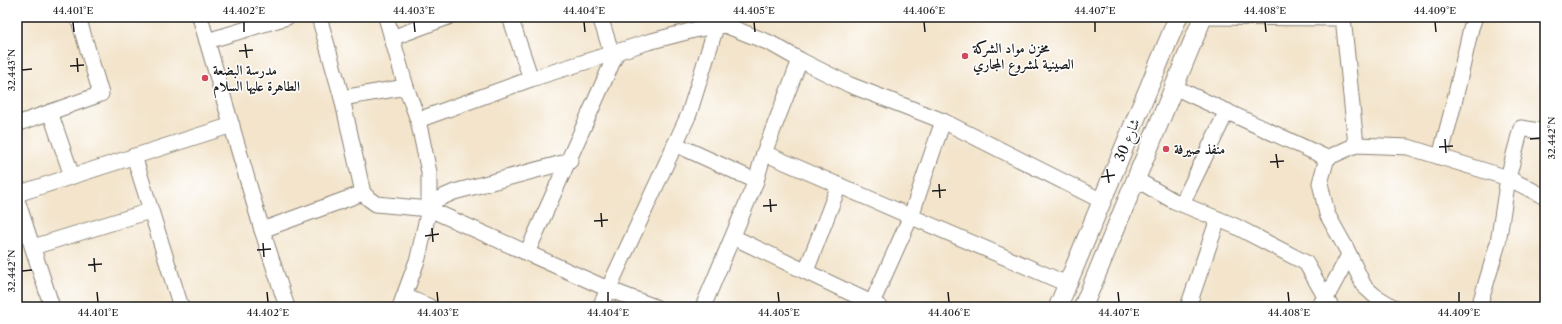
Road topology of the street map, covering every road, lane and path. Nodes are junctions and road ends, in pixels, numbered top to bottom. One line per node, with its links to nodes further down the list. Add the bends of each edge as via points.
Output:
1 (78, 17): 23 (street, via 101,94)
2 (200, 17): 15 (street)
3 (287, 17): 15 (street)
4 (319, 17): 21 (street)
5 (386, 17): 14 (street)
6 (448, 17): 14 (street)
7 (510, 17): 18 (street)
8 (600, 17): 16 (street)
9 (1178, 17): 45 (street, شارع 30)
10 (1203, 17): 11 (street); 20 (street, شارع 30)
11 (1343, 17): 30 (street)
12 (1475, 17): 33 (street, via 1470,28)
13 (715, 22): 16 (street); 17 (street, via 770,43); 29 (street, via 689,114)
14 (392, 38): 19 (street)
15 (207, 41): 27 (street)
16 (614, 53): 18 (street); 35 (street)
17 (800, 60): 25 (street, via 850,85); 31 (street)
18 (531, 79): 24 (street)
19 (406, 87): 21 (street); 24 (street)
20 (1174, 87): 22 (street); 38 (street, شارع 30)
21 (342, 98): 41 (street)
22 (1227, 111): 34 (street); 46 (street)
23 (50, 112): 26 (street); 36 (street)
24 (418, 120): 47 (street, via 429,172)
25 (943, 121): 45 (street); 49 (street)
26 (17, 124)
27 (232, 125): 32 (street); 51 (street)
28 (1545, 132): 37 (street, via 1521,128)
29 (675, 144): 39 (street); 58 (street)
30 (1356, 145): 33 (street, via 1408,147); 34 (street)
31 (764, 153): 39 (street); 40 (street)
32 (134, 156): 36 (street); 48 (street)
33 (1440, 157): 37 (street)
34 (1327, 158): 55 (street, via 1320,184 1327,214)
35 (570, 161): 47 (street, via 454,192); 54 (street)
36 (72, 176): 43 (street)
37 (1508, 178): 42 (street); 73 (street, via 1498,243)
38 (1135, 179): 46 (street); 70 (street, شارع 30)
39 (756, 182): 52 (street)
40 (839, 186): 49 (street); 56 (street)
41 (363, 193): 47 (street, via 376,204); 51 (street)
42 (1544, 193)
43 (17, 194)
44 (17, 200): 53 (street)
45 (1102, 201): 57 (street, شارع 30)
46 (1182, 204): 50 (street)
47 (429, 206): 54 (street); 59 (street, via 418,258)
48 (150, 211): 53 (street); 63 (street)
49 (911, 216): 57 (street); 61 (street)
50 (1218, 219): 60 (street, via 1306,263); 71 (street)
51 (262, 230): 64 (street)
52 (733, 237): 56 (street); 68 (street)
53 (33, 247): 62 (street)
54 (528, 253): 58 (street)
55 (1349, 255): 60 (street); 72 (street, via 1364,286)
56 (806, 271): 61 (street)
57 (1067, 284): 69 (street, شارع 30)
58 (608, 288): 66 (street); 67 (street)
59 (402, 302): 65 (street)
60 (1325, 304)
61 (876, 305)
62 (52, 307)
63 (181, 307)
64 (287, 307)
65 (430, 307)
66 (600, 307)
67 (655, 307)
68 (703, 307)
69 (1058, 307)
70 (1083, 307)
71 (1188, 307)
72 (1393, 307)
73 (1478, 307)

